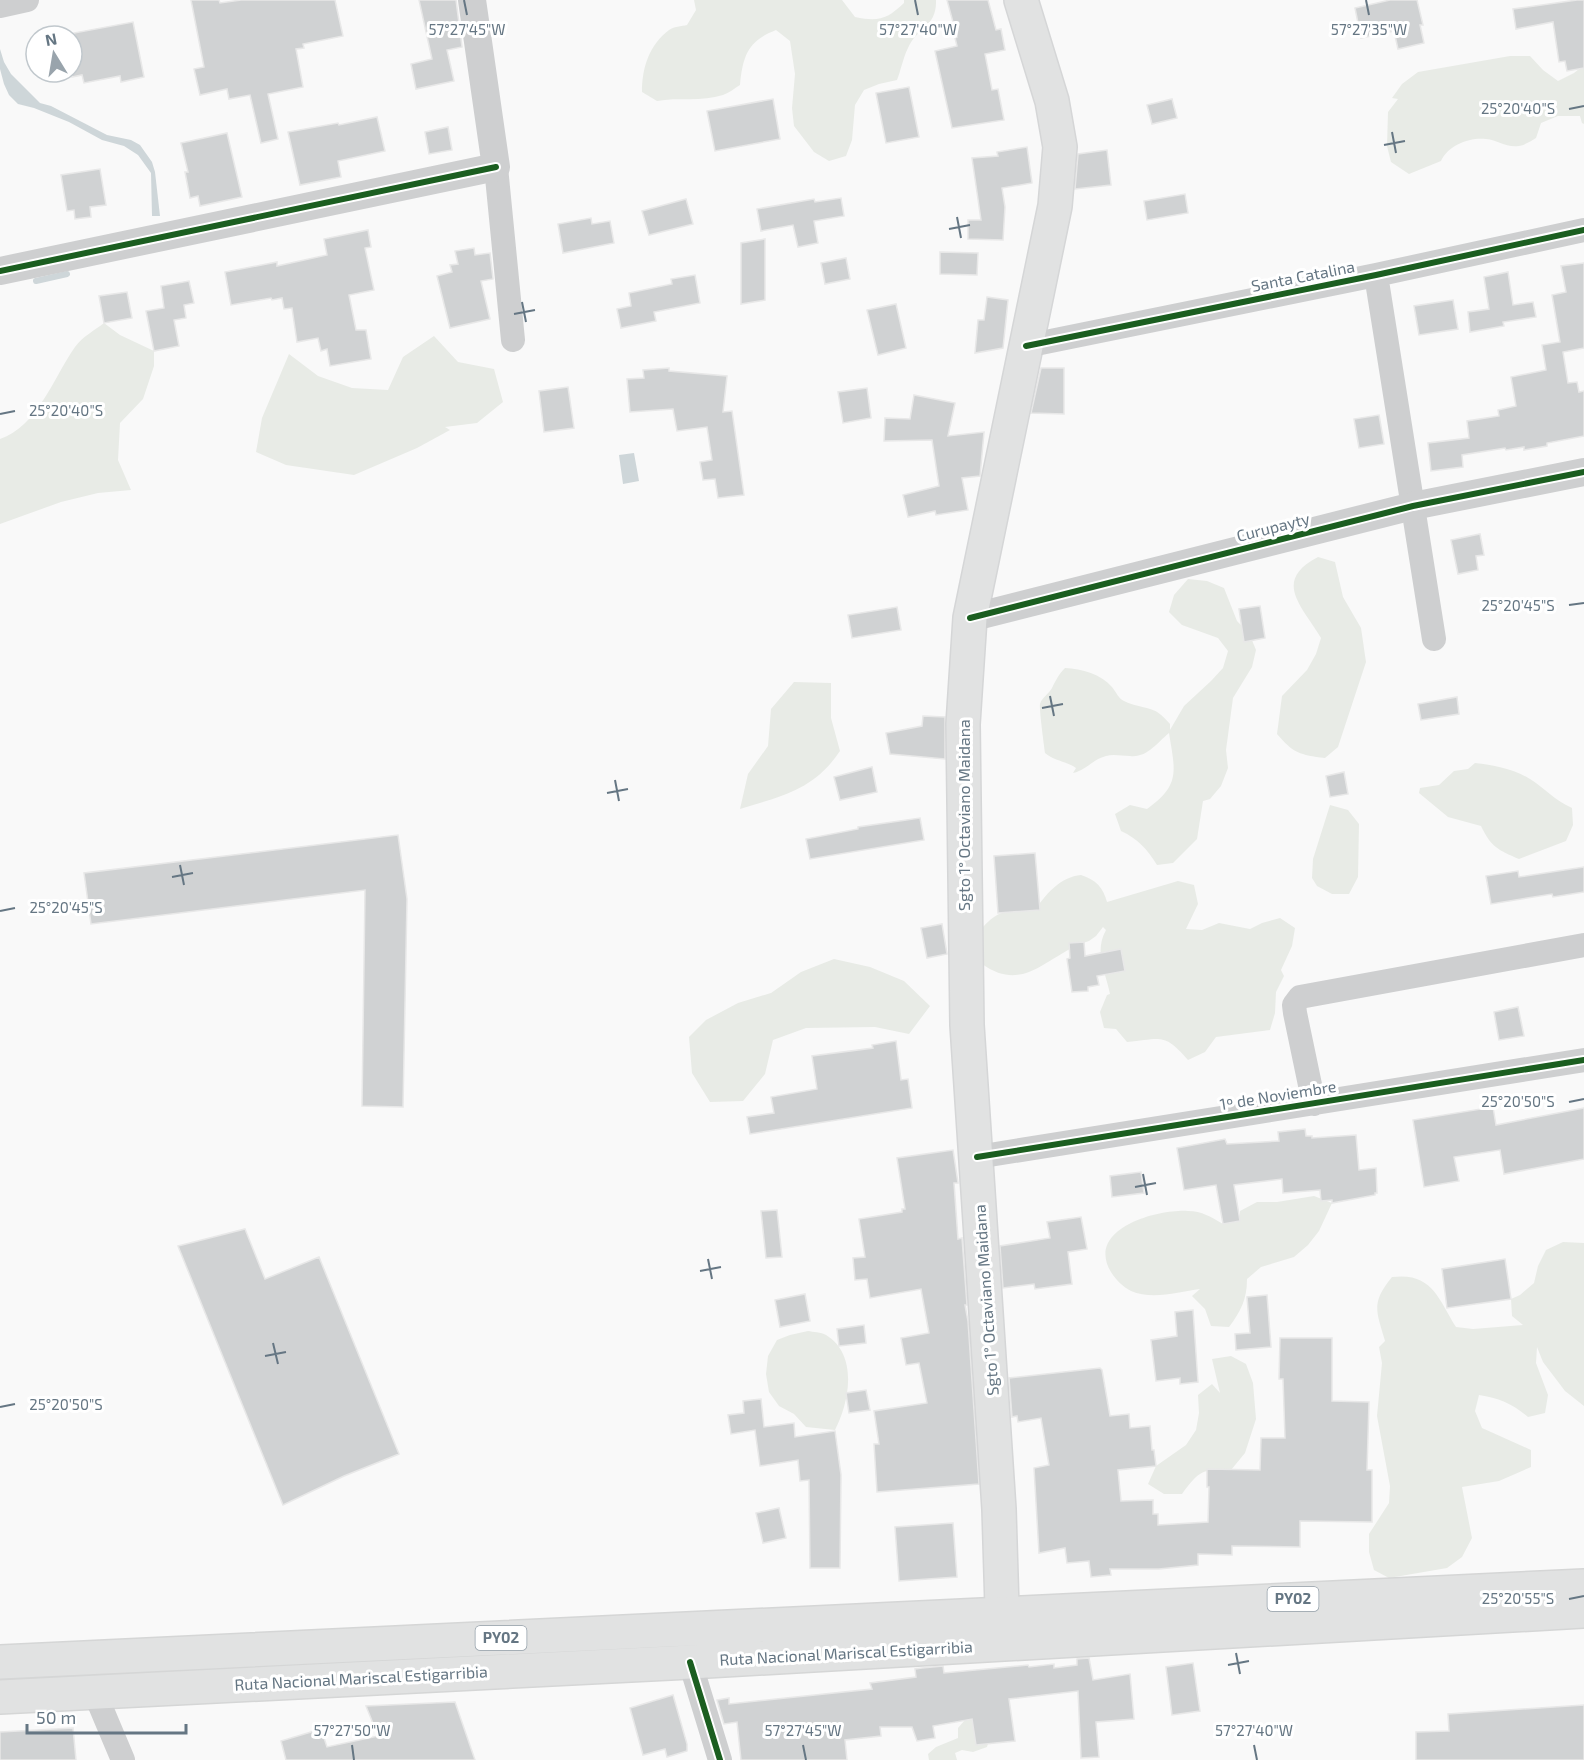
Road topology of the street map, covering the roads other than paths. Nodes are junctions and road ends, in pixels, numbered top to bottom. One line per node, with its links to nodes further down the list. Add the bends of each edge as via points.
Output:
1 (27, 0): 4 (street)
2 (472, 0): 5 (street)
3 (1021, 0): 10 (main road, Sgto 1° Octaviano Maidana, via 1052,101 1060,147 1055,206)
4 (0, 6)
5 (496, 167): 7 (street); 9 (street)
6 (1584, 230): 8 (street, Santa Catalina)
7 (0, 271)
8 (1376, 275): 10 (street, Santa Catalina); 12 (street)
9 (513, 340)
10 (1026, 346): 13 (main road, Sgto 1° Octaviano Maidana)
11 (1584, 472): 12 (street, Curupayty)
12 (1413, 506): 13 (street, Curupayty); 14 (street)
13 (970, 618): 18 (main road, Sgto 1° Octaviano Maidana, via 963,724 964,863 967,1025)
14 (1434, 639)
15 (1584, 945): 17 (street, via 1300,998 1294,1005 1295,1013)
16 (1584, 1060): 17 (street, 1º de Noviembre)
17 (1314, 1104): 18 (street, 1º de Noviembre)
18 (977, 1157): 21 (main road, Sgto 1° Octaviano Maidana)
19 (1584, 1586): 21 (main road, Ruta Nacional Mariscal Estigarribia / PY02)
20 (1584, 1611): 21 (main road, Ruta Nacional Mariscal Estigarribia / PY02)
21 (1003, 1628): 22 (main road, Ruta Nacional Mariscal Estigarribia / PY02); 23 (main road, Ruta Nacional Mariscal Estigarribia / PY02)
22 (0, 1662)
23 (690, 1662): 24 (main road, Ruta Nacional Mariscal Estigarribia / PY02); 27 (street)
24 (94, 1691): 25 (main road, Ruta Nacional Mariscal Estigarribia / PY02); 26 (street)
25 (0, 1696)
26 (123, 1760)
27 (720, 1760)

